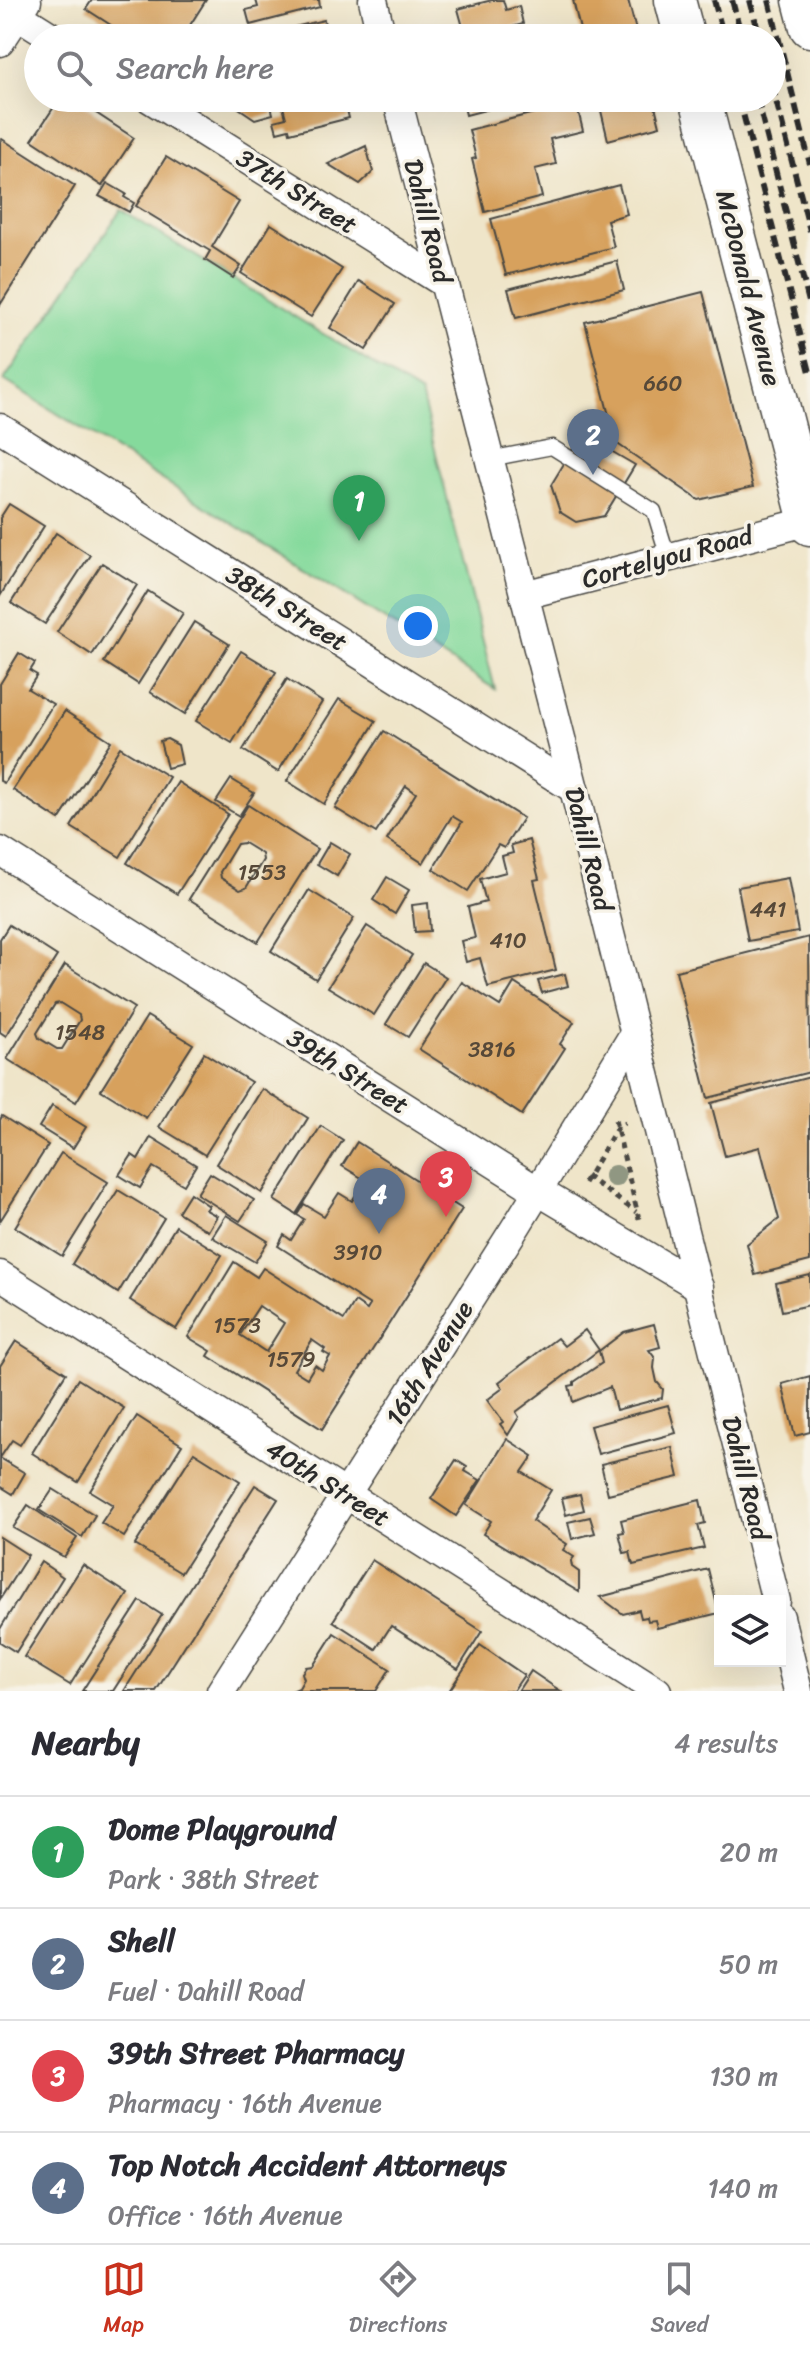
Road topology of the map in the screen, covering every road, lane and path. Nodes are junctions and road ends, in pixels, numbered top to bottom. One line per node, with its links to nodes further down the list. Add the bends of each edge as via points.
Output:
1 (373, 0): 6 (street)
2 (675, 0): 7 (main road)
3 (803, 0): 8 (main road)
4 (15, 6): 5 (street); 9 (street)
5 (37, 24)
6 (379, 24)
7 (681, 24)
8 (810, 27)
9 (0, 42)
10 (171, 112): 13 (street, 37th Street)
11 (401, 112): 13 (street, Dahill Road)
12 (704, 112): 16 (main road, McDonald Avenue)
13 (444, 283): 15 (street, Dahill Road)
14 (0, 428): 19 (street, 38th Street)
15 (489, 459): 17 (lane, via 552,447 654,511); 18 (street, Dahill Road)
16 (810, 523): 17 (street, Cortelyou Road)
17 (668, 557): 18 (street, Cortelyou Road)
18 (524, 595): 19 (street, Dahill Road)
19 (574, 789): 21 (street, Dahill Road)
20 (0, 851): 25 (street, 39th Street)
21 (634, 1034): 25 (street, 16th Avenue); 29 (street, Dahill Road)
22 (614, 1119): 24 (path)
23 (625, 1123): 24 (path)
24 (618, 1126): 26 (path); 26 (path, via 584,1178)
25 (538, 1191): 29 (street, 39th Street); 30 (street, 16th Avenue)
26 (637, 1212): 27 (path)
27 (639, 1221)
28 (0, 1275): 30 (street, 40th Street)
29 (699, 1287): 31 (street, Dahill Road)
30 (346, 1494): 33 (street, 16th Avenue); 34 (street, 40th Street)
31 (775, 1595)
32 (786, 1642): 35 (street)
33 (221, 1691)
34 (657, 1691)
35 (798, 1691)

